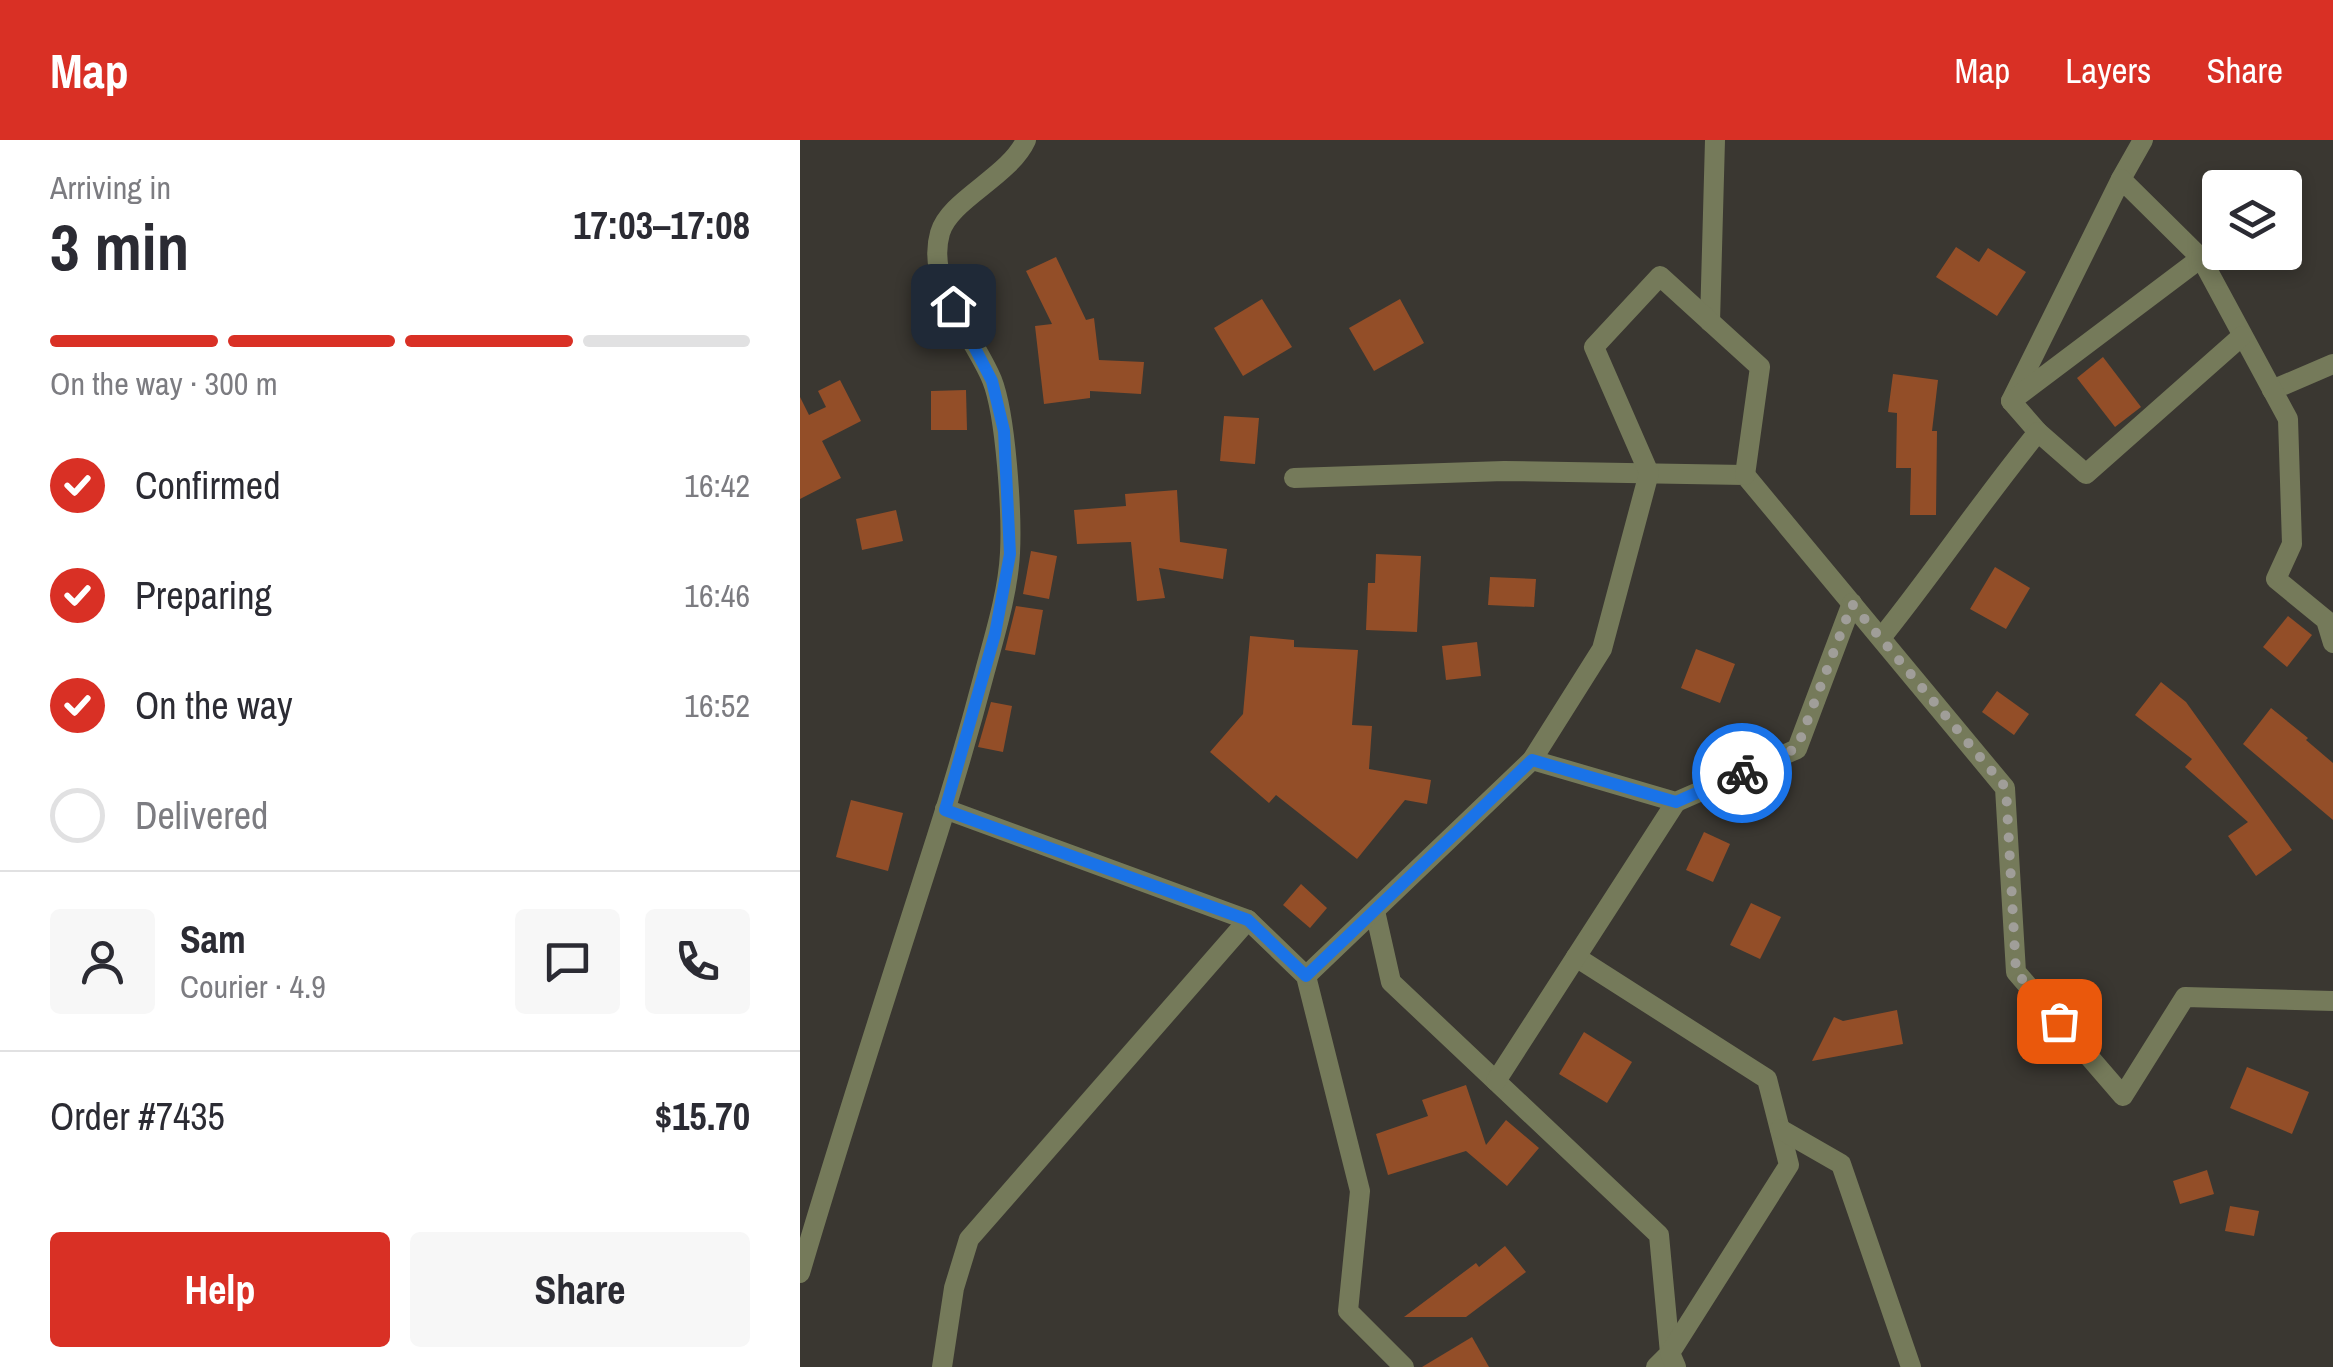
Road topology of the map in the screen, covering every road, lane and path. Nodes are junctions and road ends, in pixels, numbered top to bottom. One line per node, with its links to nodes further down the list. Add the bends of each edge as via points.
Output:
1 (1026, 140): 20 (street, via 987,185 953,211 940,231 937,255 959,318 992,381 1004,431 1010,554 995,634)
2 (1715, 140): 6 (street)
3 (2143, 140): 4 (street)
4 (2121, 179): 5 (street); 10 (street)
5 (2201, 258): 7 (street); 10 (street)
6 (1710, 322): 12 (street, via 1660,276 1594,347); 13 (street, via 1760,367)
7 (2242, 336): 9 (street); 11 (street, via 2086,474)
8 (2333, 364): 9 (street)
9 (2272, 390): 17 (street, via 2288,419 2292,544 2276,579 2326,620)
10 (2011, 401): 11 (street)
11 (2038, 432): 16 (street)
12 (1649, 473): 13 (street); 14 (street); 18 (street, via 1602,648)
13 (1745, 475): 15 (street)
14 (1294, 478)
15 (1852, 604): 16 (street); 19 (street, via 1797,748)
16 (1881, 638): 25 (street, via 2006,788 2016,972 2123,1096 2185,997)
17 (2333, 643)
18 (1532, 760): 19 (street); 21 (street)
19 (1676, 802): 23 (street)
20 (945, 810): 22 (street); 28 (street)
21 (1375, 911): 24 (street); 26 (street, via 1391,982)
22 (1248, 920): 24 (street); 30 (street, via 970,1240 954,1288)
23 (1576, 957): 26 (street); 27 (street, via 1766,1079)
24 (1306, 976): 31 (street, via 1360,1191 1348,1311)
25 (2333, 1001)
26 (1496, 1081): 29 (street, via 1659,1236)
27 (1780, 1129): 29 (street, via 1789,1166); 32 (street, via 1841,1164)
28 (800, 1273)
29 (1667, 1362)
30 (942, 1367)
31 (1404, 1367)
32 (1911, 1367)

